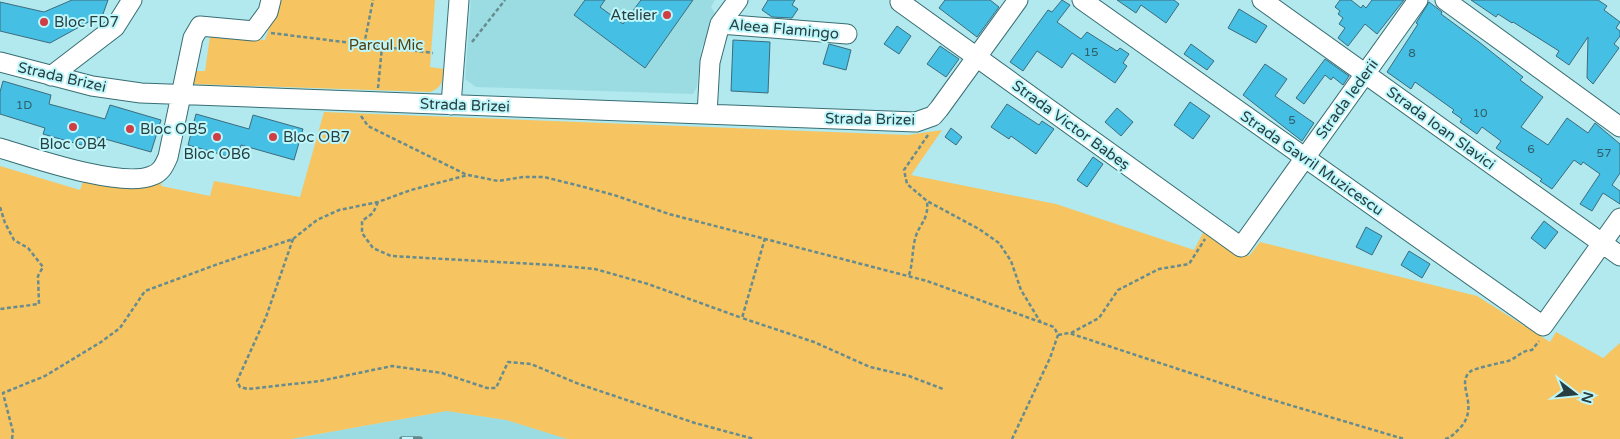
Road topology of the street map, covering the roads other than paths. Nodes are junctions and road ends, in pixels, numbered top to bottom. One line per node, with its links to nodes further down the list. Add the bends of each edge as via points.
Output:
1 (132, 0): 16 (street, via 115,27)
2 (271, 0): 17 (street, via 268,12 254,32 200,26 194,38)
3 (459, 0): 18 (street)
4 (738, 0): 11 (street)
5 (1018, 0): 13 (street)
6 (1082, 0): 22 (street, Strada Gavril Muzicescu)
7 (1262, 0): 15 (street, Strada Ioan Slavici)
8 (1418, 0): 15 (street, Strada Iederii)
9 (1445, 0): 20 (street)
10 (900, 2): 13 (street, Strada Victor Babeș)
11 (720, 24): 12 (street, Aleea Flamingo); 19 (street, via 710,62)
12 (847, 34)
13 (978, 57): 19 (street, Strada Brizei, via 931,121); 25 (street, Strada Victor Babeș)
14 (0, 62): 16 (street, Strada Brizei)
15 (1366, 74): 22 (street, Strada Iederii); 24 (street, Strada Ioan Slavici)
16 (51, 76): 17 (street, Strada Brizei, via 92,86)
17 (182, 96): 18 (street, Strada Brizei); 21 (street, via 168,157 162,170 150,177 81,172)
18 (451, 105): 19 (street, Strada Brizei)
19 (707, 114)
20 (1620, 127)
21 (0, 148)
22 (1305, 158): 24 (street, Strada Gavril Muzicescu, via 1542,326); 25 (street, Strada Iederii)
23 (1620, 218): 24 (street)
24 (1602, 243): 26 (street, Strada Ioan Slavici)
25 (1241, 247)
26 (1620, 256)

